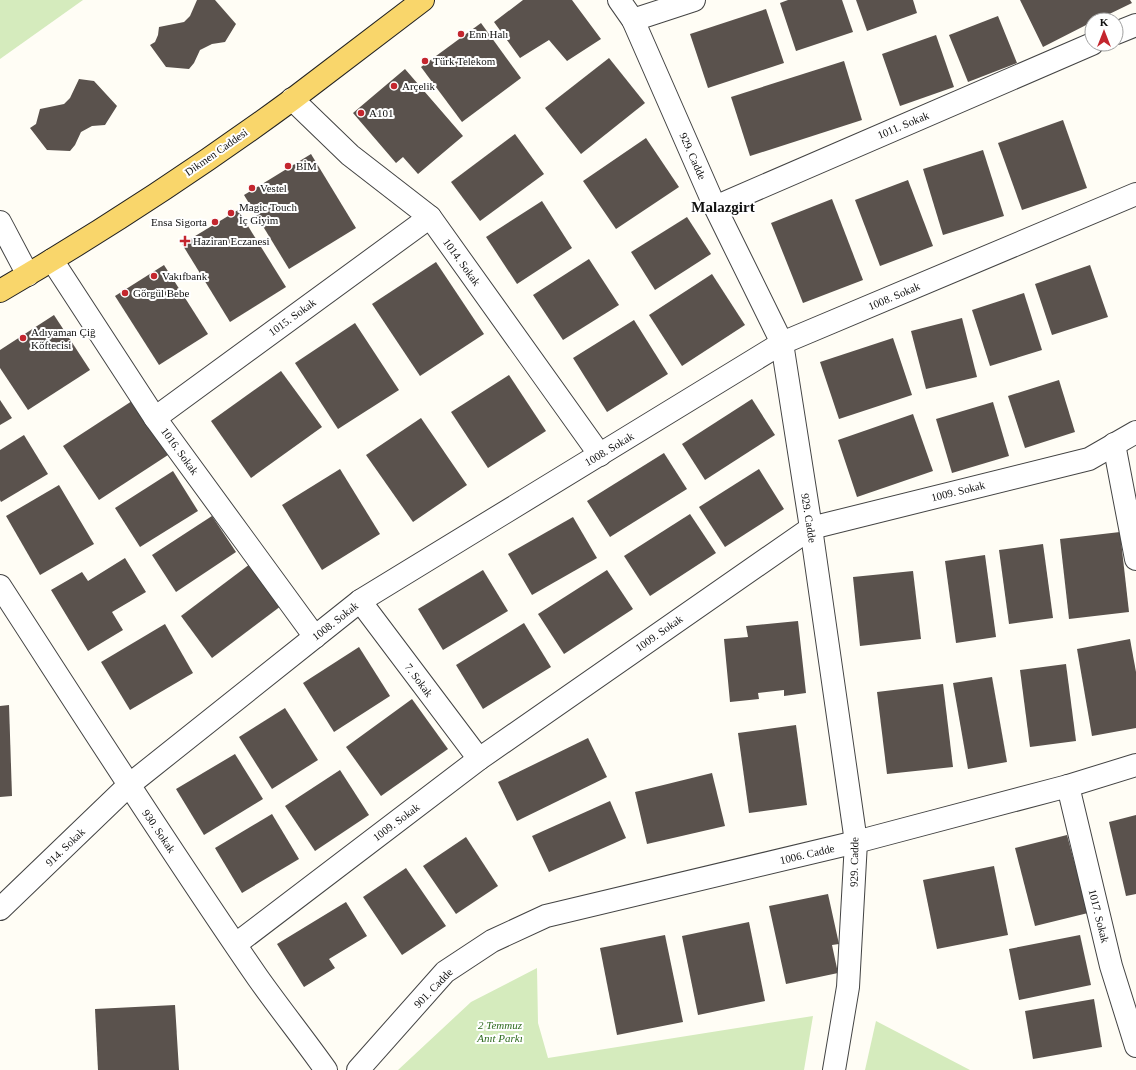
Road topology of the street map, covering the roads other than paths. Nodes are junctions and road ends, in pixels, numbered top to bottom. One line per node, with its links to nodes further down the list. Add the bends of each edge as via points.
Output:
1 (423, 0): 8 (main road, Dikmen Caddesi)
2 (619, 0): 4 (street, 929. Cadde)
3 (694, 0): 4 (street)
4 (633, 20): 10 (street, 929. Cadde)
5 (1136, 25): 6 (street)
6 (1124, 30)
7 (1084, 47): 10 (street, 1011. Sokak)
8 (292, 99): 11 (street, 1014. Sokak, via 350,155); 13 (main road, Dikmen Caddesi, via 187,173)
9 (1136, 194): 16 (street, 1008. Sokak)
10 (715, 207): 16 (street, 929. Cadde)
11 (430, 217): 17 (street, 1015. Sokak); 20 (street, 1014. Sokak)
12 (0, 222): 14 (street)
13 (52, 260): 14 (main road, Dikmen Caddesi); 17 (street, 1016. Sokak)
14 (28, 275): 15 (main road, Dikmen Caddesi)
15 (0, 291)
16 (782, 343): 20 (street, 1008. Sokak); 21 (street, 929. Cadde)
17 (155, 418): 25 (street, 1016. Sokak)
18 (1136, 432): 19 (street, 1009. Sokak)
19 (1114, 444): 21 (street, 1009. Sokak, via 1089,459); 22 (street)
20 (600, 454): 24 (street, 1008. Sokak)
21 (811, 528): 26 (street, 1009. Sokak); 30 (street, 929. Cadde)
22 (1136, 559)
23 (0, 586): 28 (street, 930. Sokak)
24 (360, 601): 25 (street, 1008. Sokak); 26 (street, 7. Sokak)
25 (315, 637): 28 (street, 1008. Sokak)
26 (479, 759): 33 (street, 1009. Sokak)
27 (1136, 765): 29 (street, 1006. Cadde)
28 (129, 785): 31 (street, 914. Sokak); 33 (street, 930. Sokak)
29 (1068, 786): 30 (street, 1006. Cadde); 34 (street, 1017. Sokak, via 1111,966)
30 (856, 842): 32 (street, 1006. Cadde); 37 (street, 929. Cadde, via 848,987)
31 (0, 909)
32 (546, 916): 36 (street, 901. Cadde, via 492,941 445,972)
33 (236, 944): 35 (street, 930. Sokak)
34 (1136, 1046)
35 (326, 1070)
36 (358, 1070)
37 (834, 1070)

